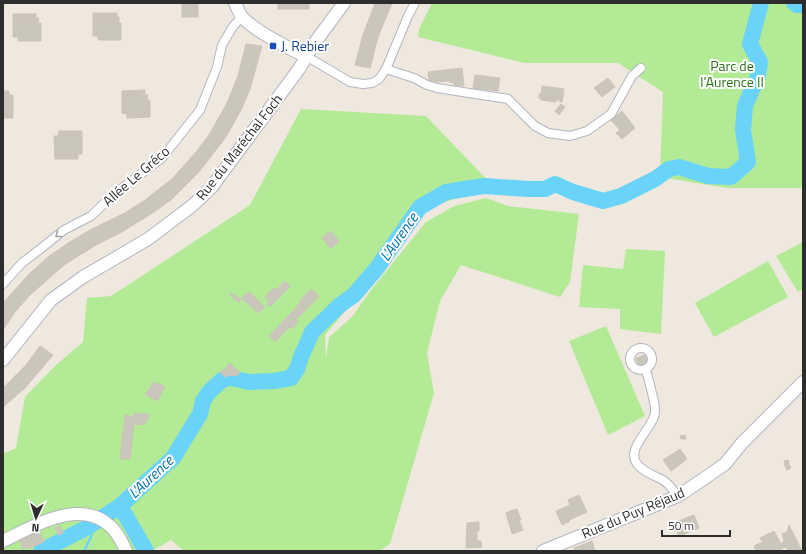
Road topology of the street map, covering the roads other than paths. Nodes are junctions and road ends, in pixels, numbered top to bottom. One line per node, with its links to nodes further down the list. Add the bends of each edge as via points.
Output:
1 (235, 3): 4 (street)
2 (344, 3): 5 (street, Rue du Maréchal Foch)
3 (415, 3): 7 (street)
4 (242, 16): 5 (street, via 262,33); 8 (street, Allée Le Gréco, one-way to 8, via 222,45 217,67 200,110 162,158 114,194 91,216 64,230 22,263)
5 (306, 56): 7 (street, via 337,76 357,84 372,83 379,79); 9 (street, Rue du Maréchal Foch, via 211,188 194,205 148,239 83,277 51,300)
6 (641, 68): 7 (street, via 632,76 611,114 587,131 570,136 548,133 535,126 508,99 437,88)
7 (386, 69)
8 (3, 284)
9 (3, 360)
10 (646, 370): 12 (street, via 655,412 637,444 634,456 637,464 664,481)
11 (803, 382): 12 (street, Rue du Puy Réjaud, via 742,443 725,464)
12 (678, 496): 15 (street, Rue du Puy Réjaud)
13 (3, 541): 14 (street, via 55,517 74,514 92,516 107,524 114,530)
14 (126, 551)
15 (543, 551)

